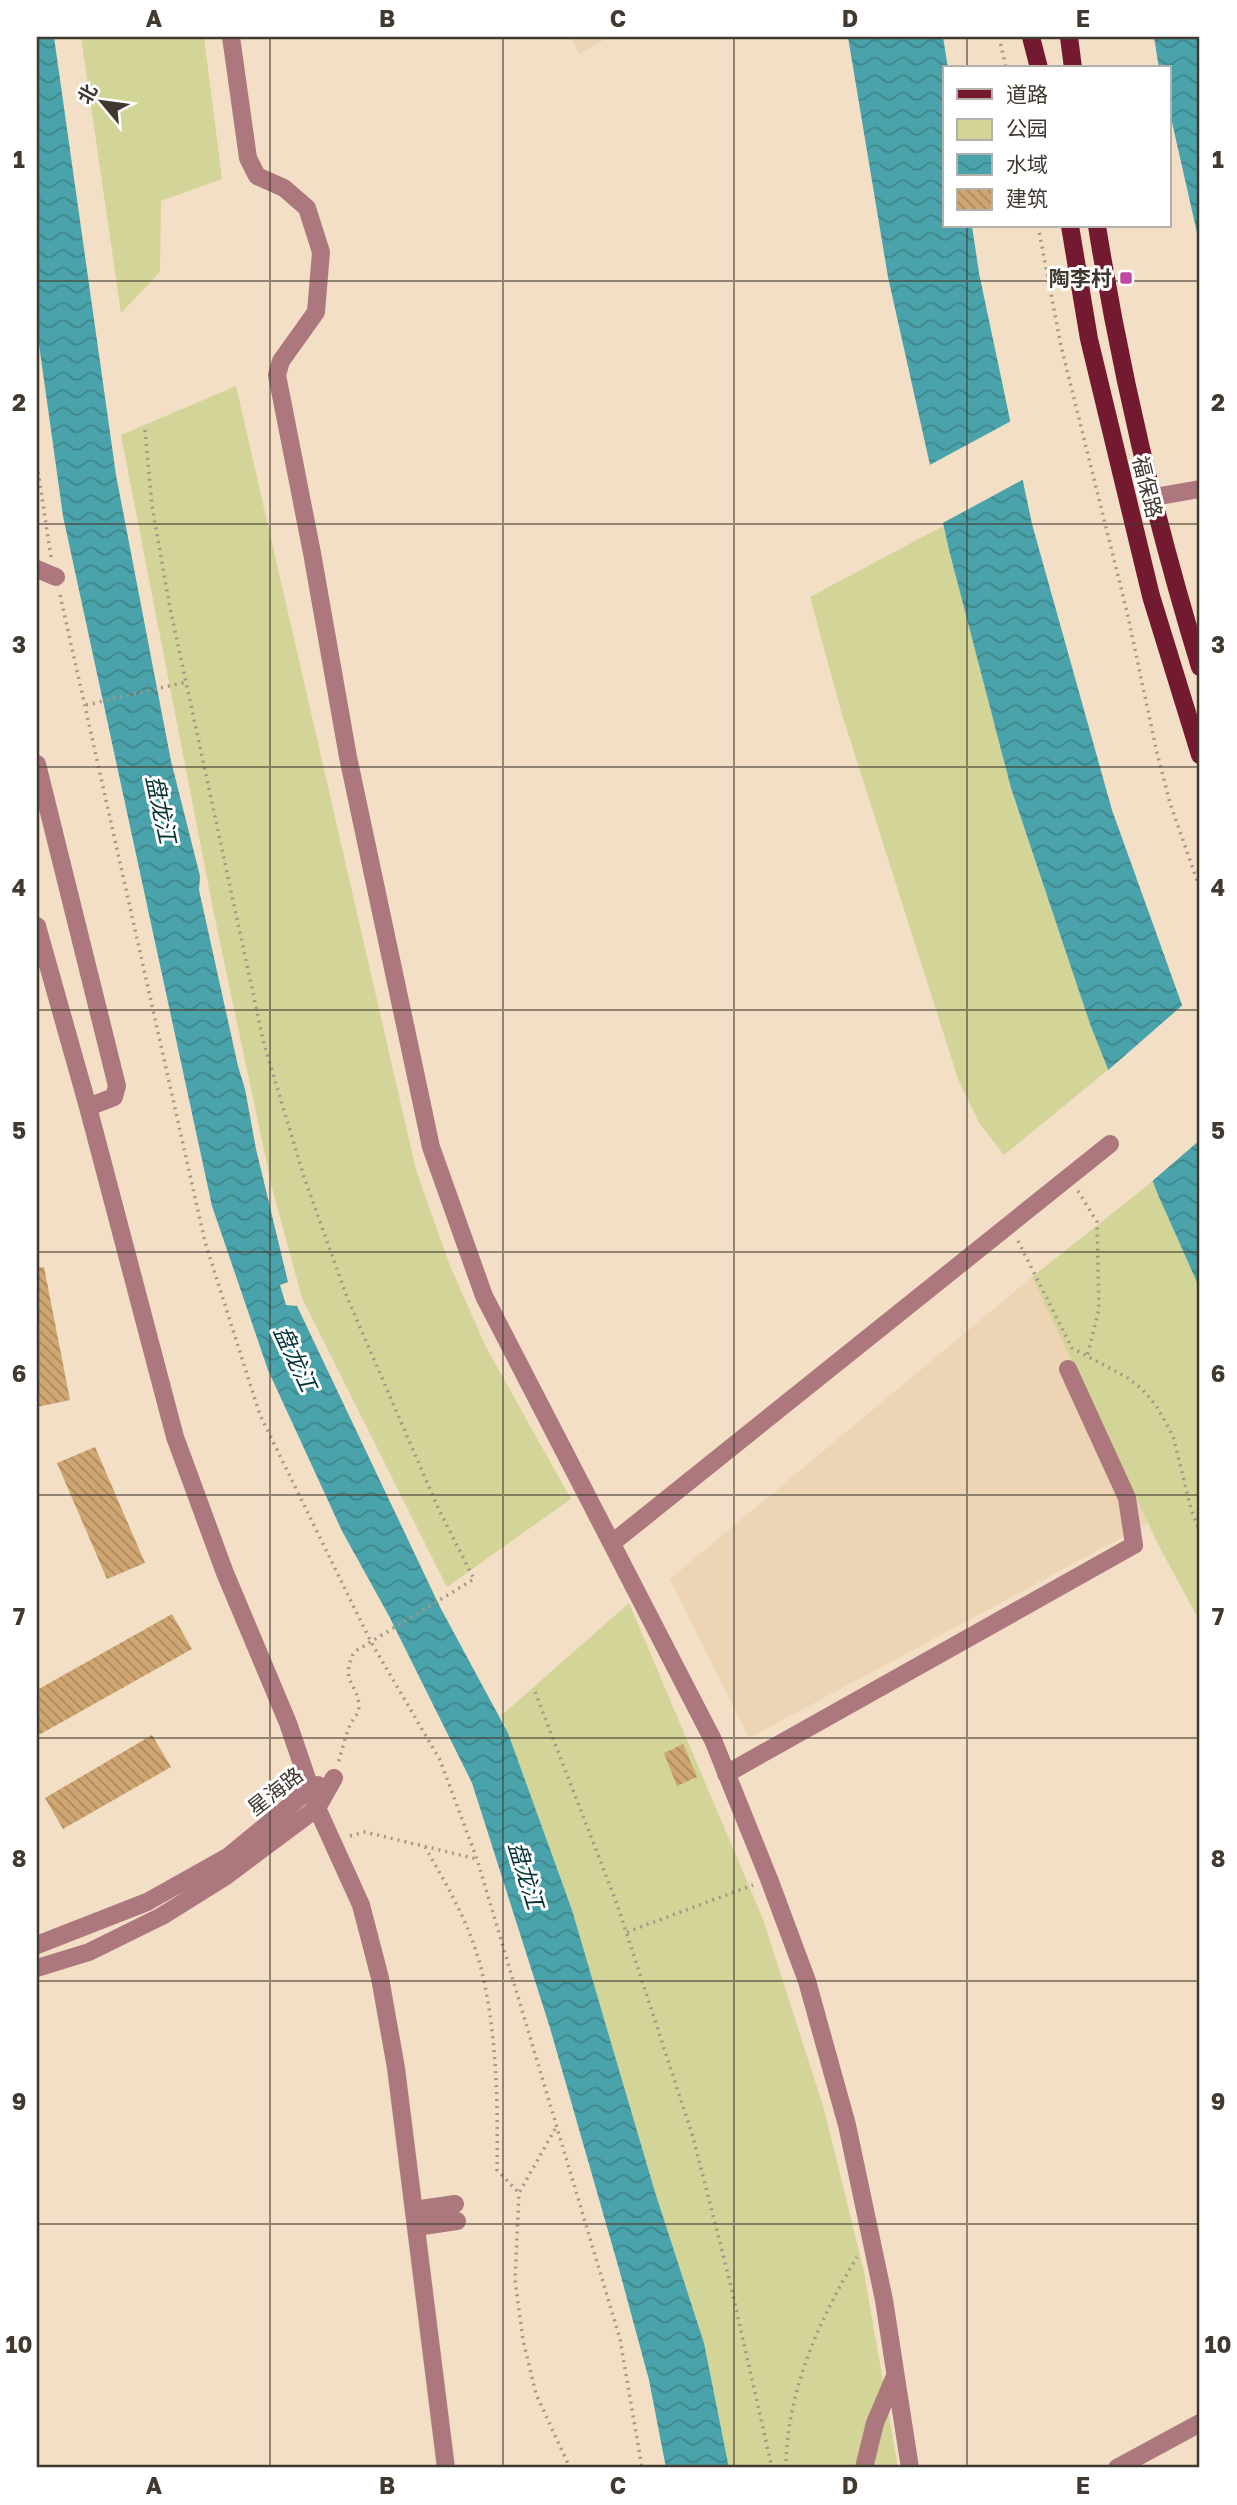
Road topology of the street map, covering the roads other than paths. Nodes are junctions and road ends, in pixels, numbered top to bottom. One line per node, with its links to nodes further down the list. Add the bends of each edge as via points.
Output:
1 (231, 37): 19 (street, via 248,158 257,176 284,188 307,208 321,252 316,312 276,375 348,757 431,1147 484,1296)
2 (1031, 37): 4 (main road)
3 (1069, 37): 5 (main road)
4 (1039, 66)
5 (1073, 66)
6 (1070, 228): 13 (main road, 福保路, via 1089,340 1148,582)
7 (1097, 228): 9 (main road, 福保路, via 1115,334)
8 (1200, 489): 9 (street)
9 (1154, 497): 12 (main road, 福保路)
10 (37, 569): 11 (street)
11 (56, 577)
12 (1200, 667)
13 (1200, 755)
14 (37, 764): 16 (street, via 117,1086 114,1097)
15 (37, 926): 16 (street)
16 (88, 1107): 21 (street, via 175,1437)
17 (1110, 1144): 19 (street)
18 (1068, 1369): 20 (street, via 1128,1498 1134,1545)
19 (612, 1544): 20 (street)
20 (726, 1774): 27 (street, via 807,1981 847,2126)
21 (310, 1789): 22 (street); 22 (street, 星海路, via 334,1778); 23 (street, 星海路, via 229,1856 147,1902)
22 (317, 1808): 24 (street, 星海路, via 226,1876 162,1916 89,1952); 26 (street, via 361,1905 380,1978)
23 (37, 1944)
24 (37, 1968)
25 (456, 2213): 26 (street)
26 (415, 2218): 29 (street)
27 (896, 2375): 30 (street, via 875,2423); 31 (street)
28 (1200, 2423): 32 (street)
29 (446, 2468)
30 (863, 2468)
31 (910, 2468)
32 (1117, 2468)

